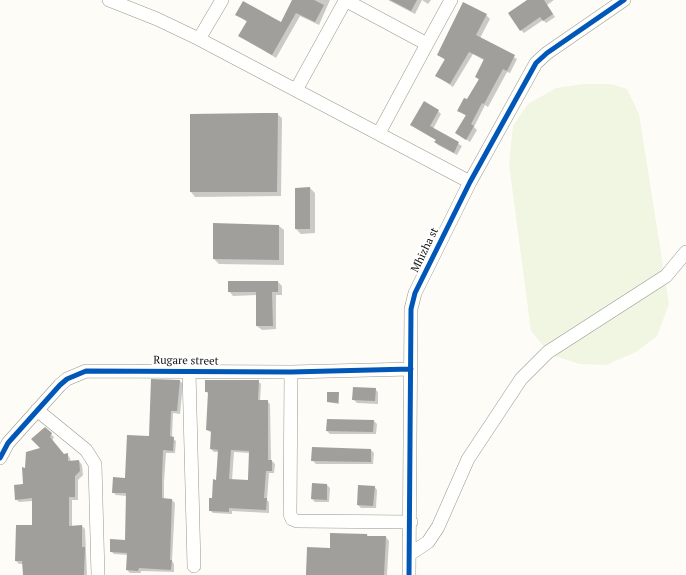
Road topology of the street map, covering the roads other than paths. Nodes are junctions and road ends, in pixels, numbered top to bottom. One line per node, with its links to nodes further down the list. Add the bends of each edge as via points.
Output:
1 (109, 0): 6 (street)
2 (222, 0): 6 (street)
3 (345, 0): 7 (street); 8 (street)
4 (451, 0): 7 (street)
5 (624, 0): 10 (street, Mhizha st, via 541,57)
6 (200, 39): 8 (street)
7 (426, 44): 9 (street)
8 (296, 90): 9 (street)
9 (379, 133): 10 (street)
10 (470, 182): 12 (street, Mhizha st, via 415,293 411,309)
11 (686, 252): 18 (street, via 666,276 548,352 521,379 468,459 438,527 428,542)
12 (411, 369): 14 (street, Rugare street); 17 (street, Mhizha st)
13 (189, 372): 14 (street, Rugare street); 15 (street, Rugare street, via 86,371 67,379); 19 (street)
14 (290, 372): 17 (street, via 292,519)
15 (37, 410): 16 (street, Rugare street, via 8,442); 20 (street, via 86,450 95,464)
16 (0, 458)
17 (411, 522): 18 (street, Mhizha st)
18 (410, 554): 21 (street, Mhizha st)
19 (194, 566)
20 (98, 575)
21 (409, 575)

